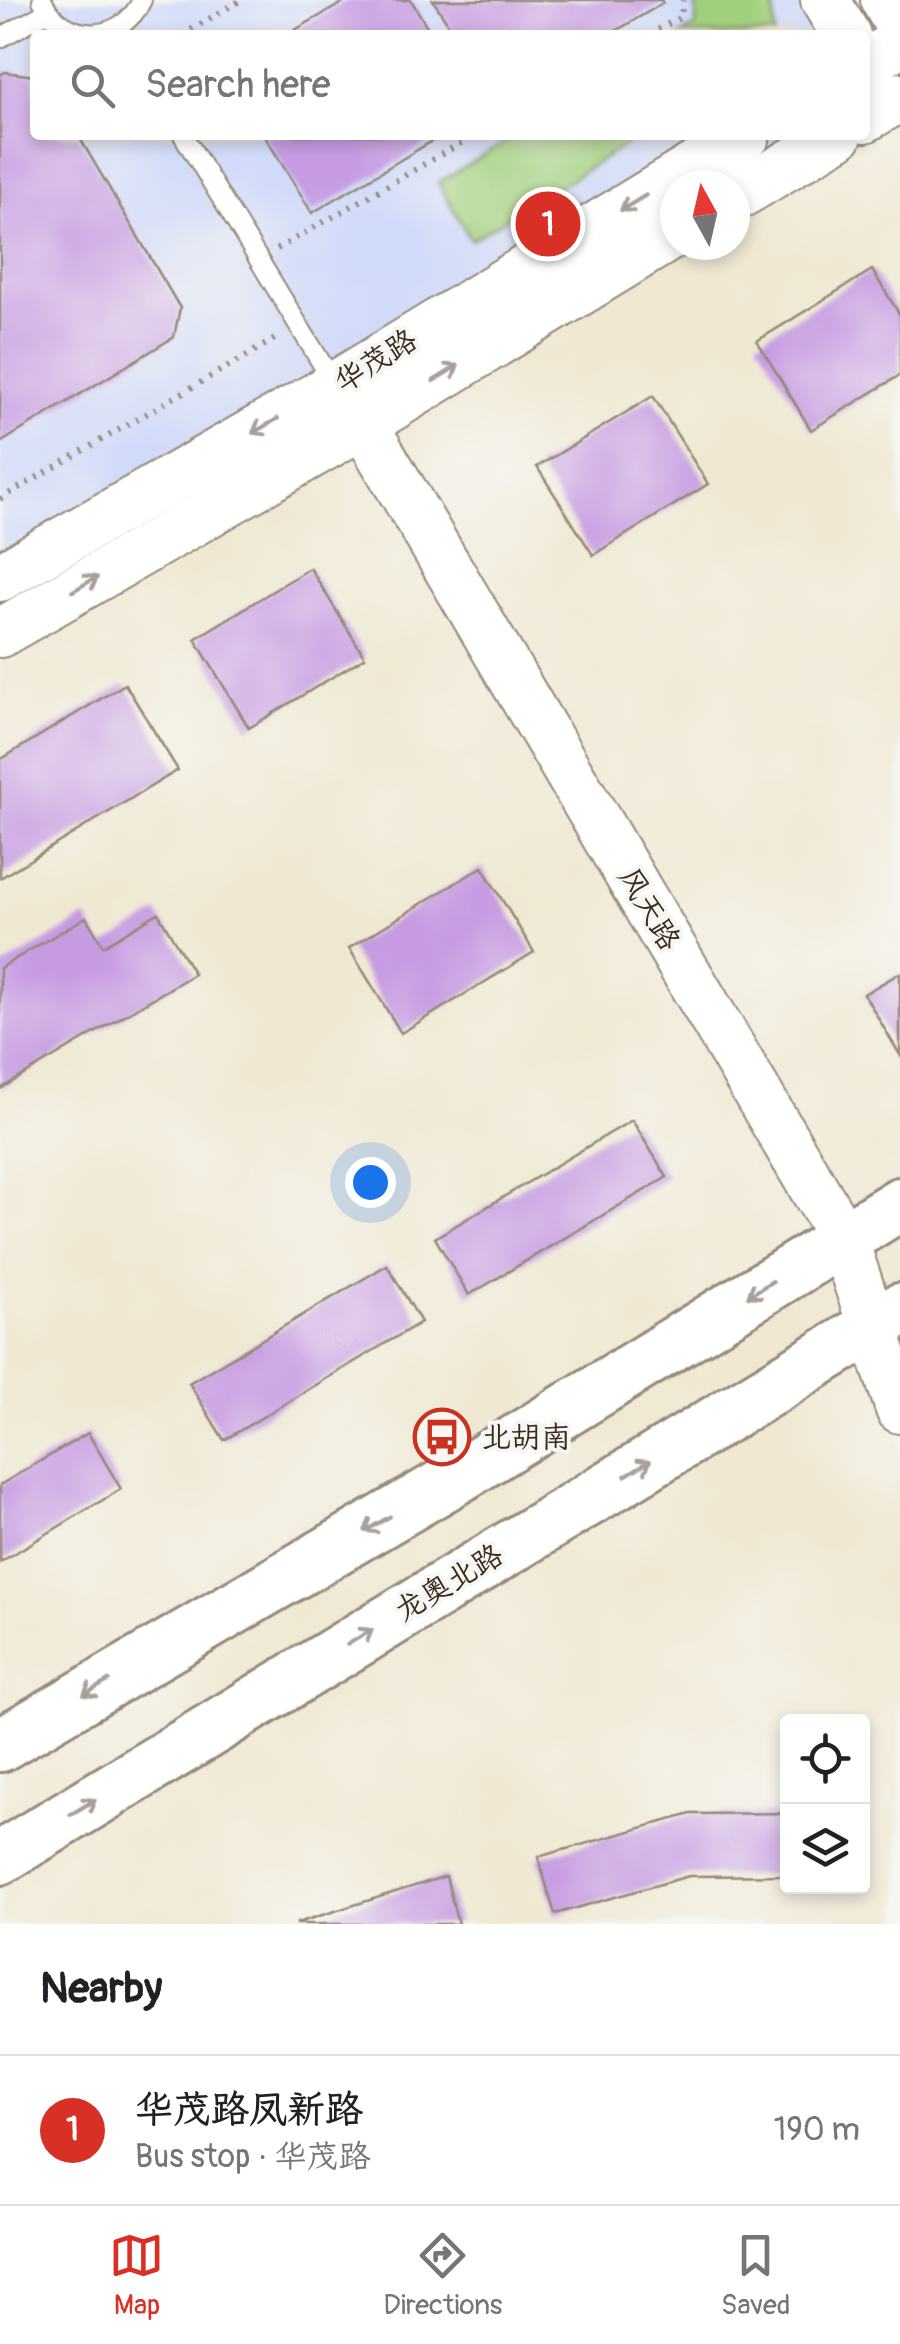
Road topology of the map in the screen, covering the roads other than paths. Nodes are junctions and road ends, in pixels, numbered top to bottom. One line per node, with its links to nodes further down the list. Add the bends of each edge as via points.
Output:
1 (142, 0): 7 (lane)
2 (825, 0): 8 (street)
3 (884, 0): 5 (street)
4 (44, 6): 6 (lane); 9 (lane)
5 (900, 26)
6 (74, 30)
7 (120, 30)
8 (843, 30)
9 (0, 38)
10 (900, 42): 11 (street)
11 (870, 62)
12 (870, 68): 13 (street)
13 (900, 86)
14 (900, 97): 15 (street)
15 (870, 115)
16 (186, 140): 21 (lane)
17 (739, 140): 21 (street, 华茂路, one-way to 21)
18 (830, 140): 19 (street)
19 (750, 188)
20 (660, 241): 21 (street, one-way to 20)
21 (349, 405): 22 (street, 华茂路, one-way to 22); 23 (street, 华茂路, one-way to 21); 25 (street, 风天路)
22 (0, 577)
23 (0, 633)
24 (900, 1204): 25 (main road)
25 (842, 1238): 26 (street, 风天路); 28 (main road, one-way to 28, via 461,1475)
26 (887, 1317): 27 (street, 风天路); 29 (main road, 龙奥北路, one-way to 26)
27 (900, 1410)
28 (0, 1745)
29 (0, 1858)

